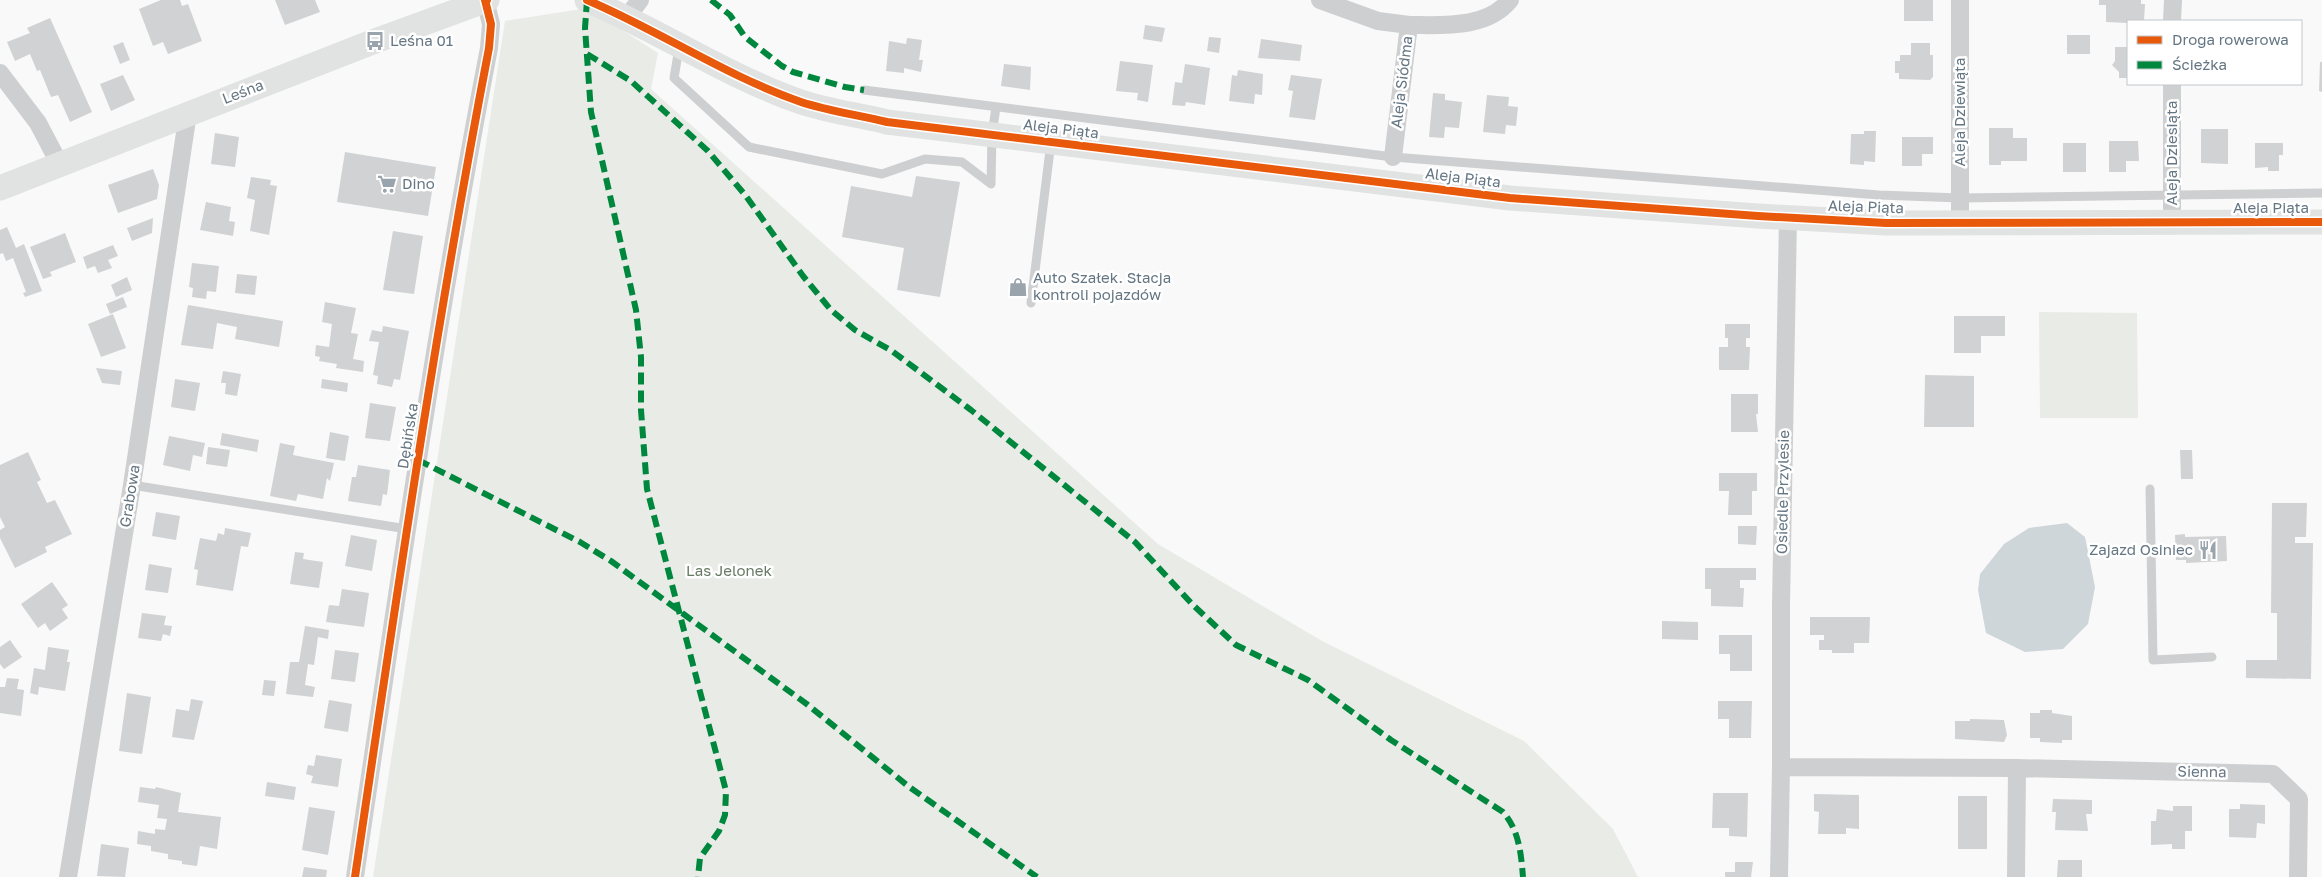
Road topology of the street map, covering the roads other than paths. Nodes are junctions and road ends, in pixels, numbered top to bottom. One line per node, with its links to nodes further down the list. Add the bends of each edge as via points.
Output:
1 (486, 0): 15 (street, Leśna); 31 (street, Dębińska, via 491,24 489,48 457,218)
2 (587, 0): 7 (street)
3 (1320, 0): 9 (street, via 1378,21)
4 (1510, 0): 9 (street, Aleja Siódma, via 1502,9 1476,20 1444,25)
5 (1960, 0): 23 (street, Aleja Dziewiąta)
6 (2172, 0): 8 (street)
7 (633, 8): 10 (street, Aleja Piąta)
8 (2172, 20)
9 (1409, 25): 18 (street, Aleja Siódma)
10 (680, 45): 16 (street, Aleja Piąta, via 722,68 802,102 887,122); 16 (lane, via 674,78 749,147 882,174 924,159 962,162 991,184)
11 (0, 72): 19 (street, via 38,123)
12 (2172, 85): 22 (street, Aleja Dziesiąta)
13 (864, 90): 14 (lane)
14 (996, 107): 16 (lane); 18 (lane)
15 (188, 113): 19 (street, Leśna); 29 (street, Grabowa)
16 (992, 135): 17 (street, Aleja Piąta)
17 (1051, 142): 24 (street, Aleja Piąta, via 1510,198); 28 (lane)
18 (1394, 157): 23 (lane, via 1879,195)
19 (60, 165): 20 (street, Leśna)
20 (0, 188)
21 (2322, 193): 22 (lane)
22 (2172, 194): 23 (lane); 25 (street, Aleja Dziesiąta)
23 (1960, 198): 27 (street, Aleja Dziewiąta)
24 (1788, 217): 27 (street, Aleja Piąta); 33 (street, Osiedle Przylesie)
25 (2172, 222): 26 (street, Aleja Piąta); 27 (street, Aleja Piąta)
26 (2322, 222)
27 (1960, 223)
28 (1032, 303)
29 (132, 485): 31 (lane); 35 (street, Grabowa)
30 (2150, 489): 32 (lane, via 2153,660)
31 (407, 529): 36 (street, Dębińska)
32 (2212, 657)
33 (1781, 767): 34 (street); 37 (street, Osiedle Przylesie)
34 (2017, 768): 38 (street); 39 (street, Sienna, via 2273,774 2299,799)
35 (68, 877)
36 (355, 877)
37 (1779, 877)
38 (2016, 877)
39 (2298, 877)

